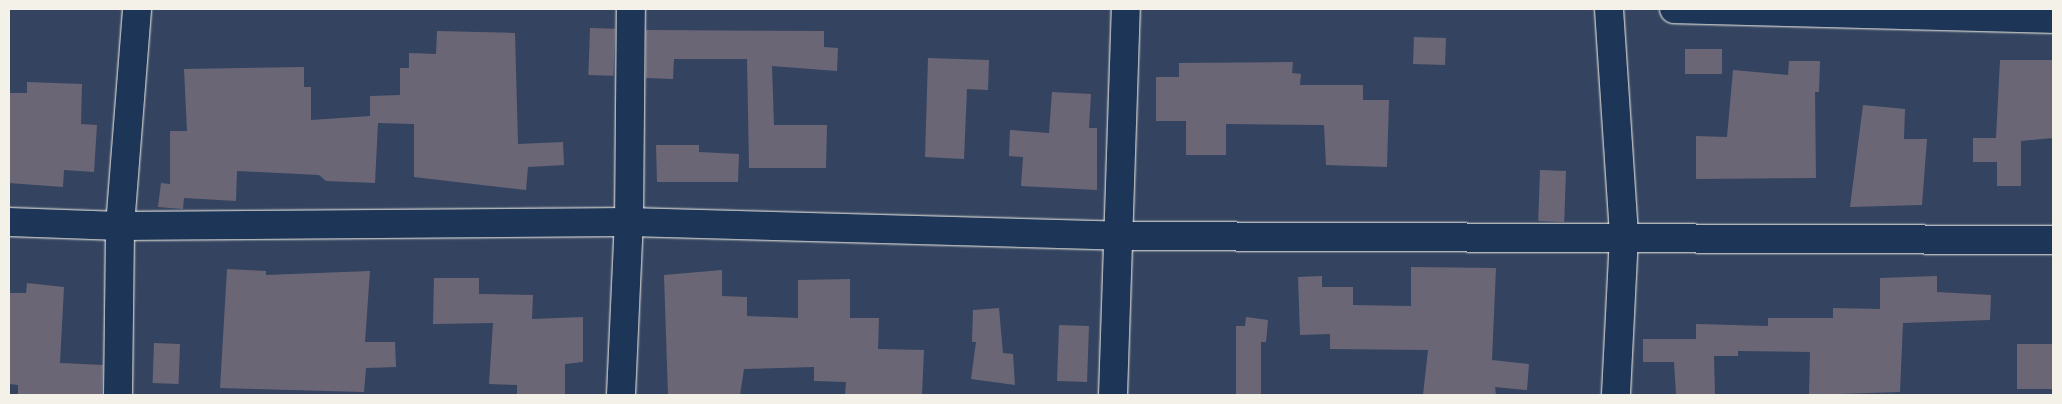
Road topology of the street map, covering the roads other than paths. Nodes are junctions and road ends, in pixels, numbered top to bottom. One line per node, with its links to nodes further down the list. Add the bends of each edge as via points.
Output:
1 (137, 9): 9 (street)
2 (631, 9): 8 (street)
3 (1126, 9): 10 (street)
4 (1610, 9): 11 (street)
5 (1674, 9): 6 (street)
6 (2053, 19)
7 (9, 222): 9 (street)
8 (629, 222): 9 (street); 10 (street); 14 (street)
9 (120, 226): 13 (street)
10 (1121, 236): 11 (street); 15 (street)
11 (1624, 236): 12 (street); 16 (street)
12 (2053, 240)
13 (118, 395)
14 (621, 395)
15 (1113, 395)
16 (1616, 395)

